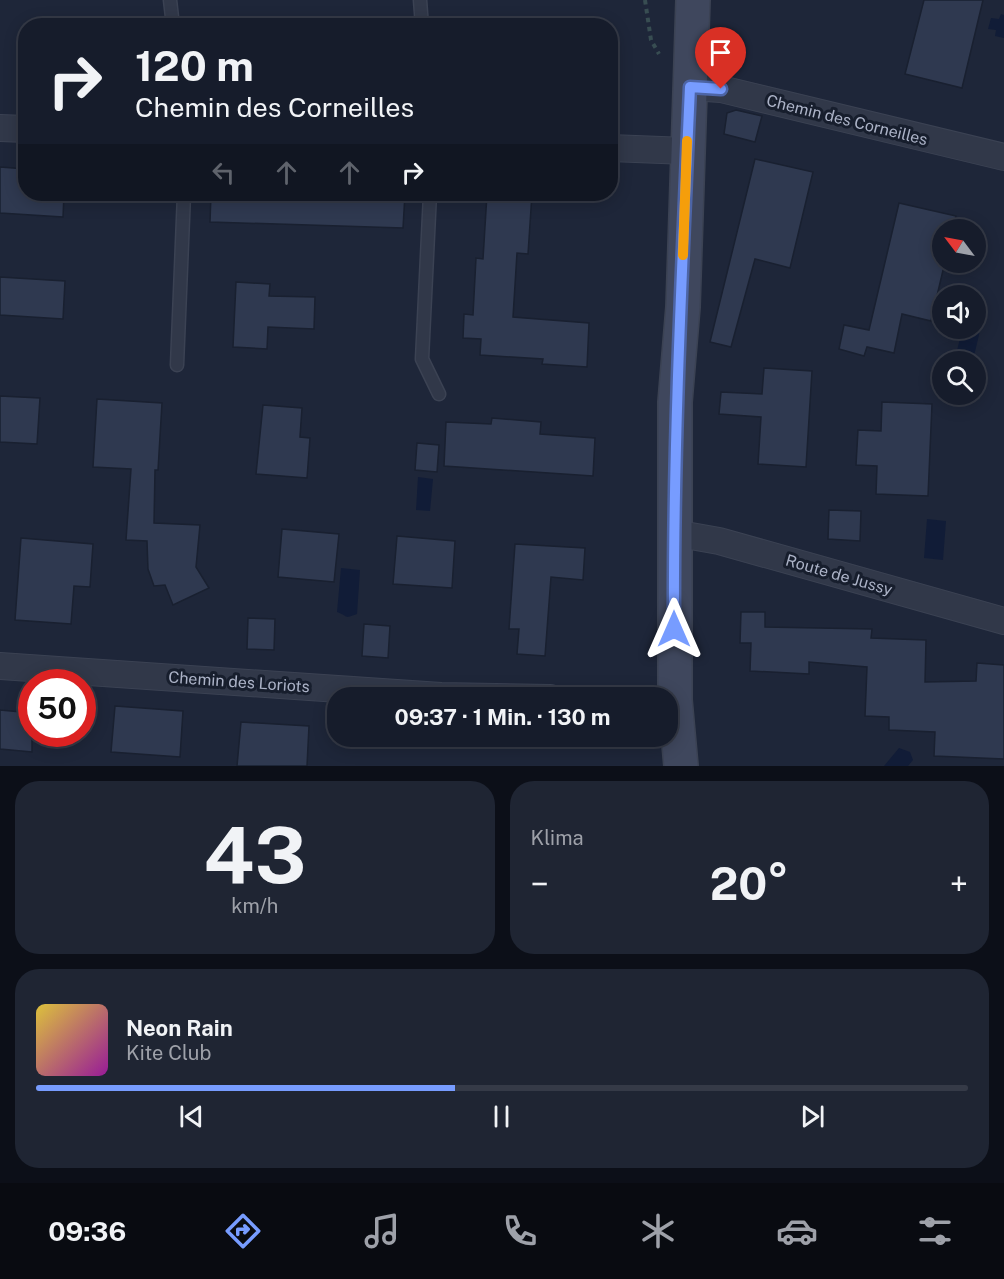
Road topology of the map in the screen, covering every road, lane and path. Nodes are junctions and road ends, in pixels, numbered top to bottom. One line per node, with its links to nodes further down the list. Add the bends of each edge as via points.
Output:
1 (170, 0): 5 (lane)
2 (420, 0): 6 (lane)
3 (645, 0): 7 (path, via 651,40)
4 (693, 0): 8 (main road)
5 (172, 18)
6 (421, 18)
7 (662, 61)
8 (690, 87): 12 (main road); 13 (street, Chemin des Corneilles, via 721,89)
9 (0, 128): 10 (street)
10 (18, 129)
11 (618, 148): 12 (street)
12 (687, 151): 18 (main road, via 683,307 675,402)
13 (1004, 158)
14 (184, 201): 16 (lane)
15 (430, 201): 17 (lane, via 422,359)
16 (177, 365)
17 (439, 394)
18 (674, 533): 19 (street, Route de Jussy, via 719,541); 21 (main road)
19 (1004, 621)
20 (0, 666): 22 (street, Chemin des Loriots)
21 (671, 687)
22 (327, 688)
23 (678, 746): 24 (main road)
24 (681, 766)

